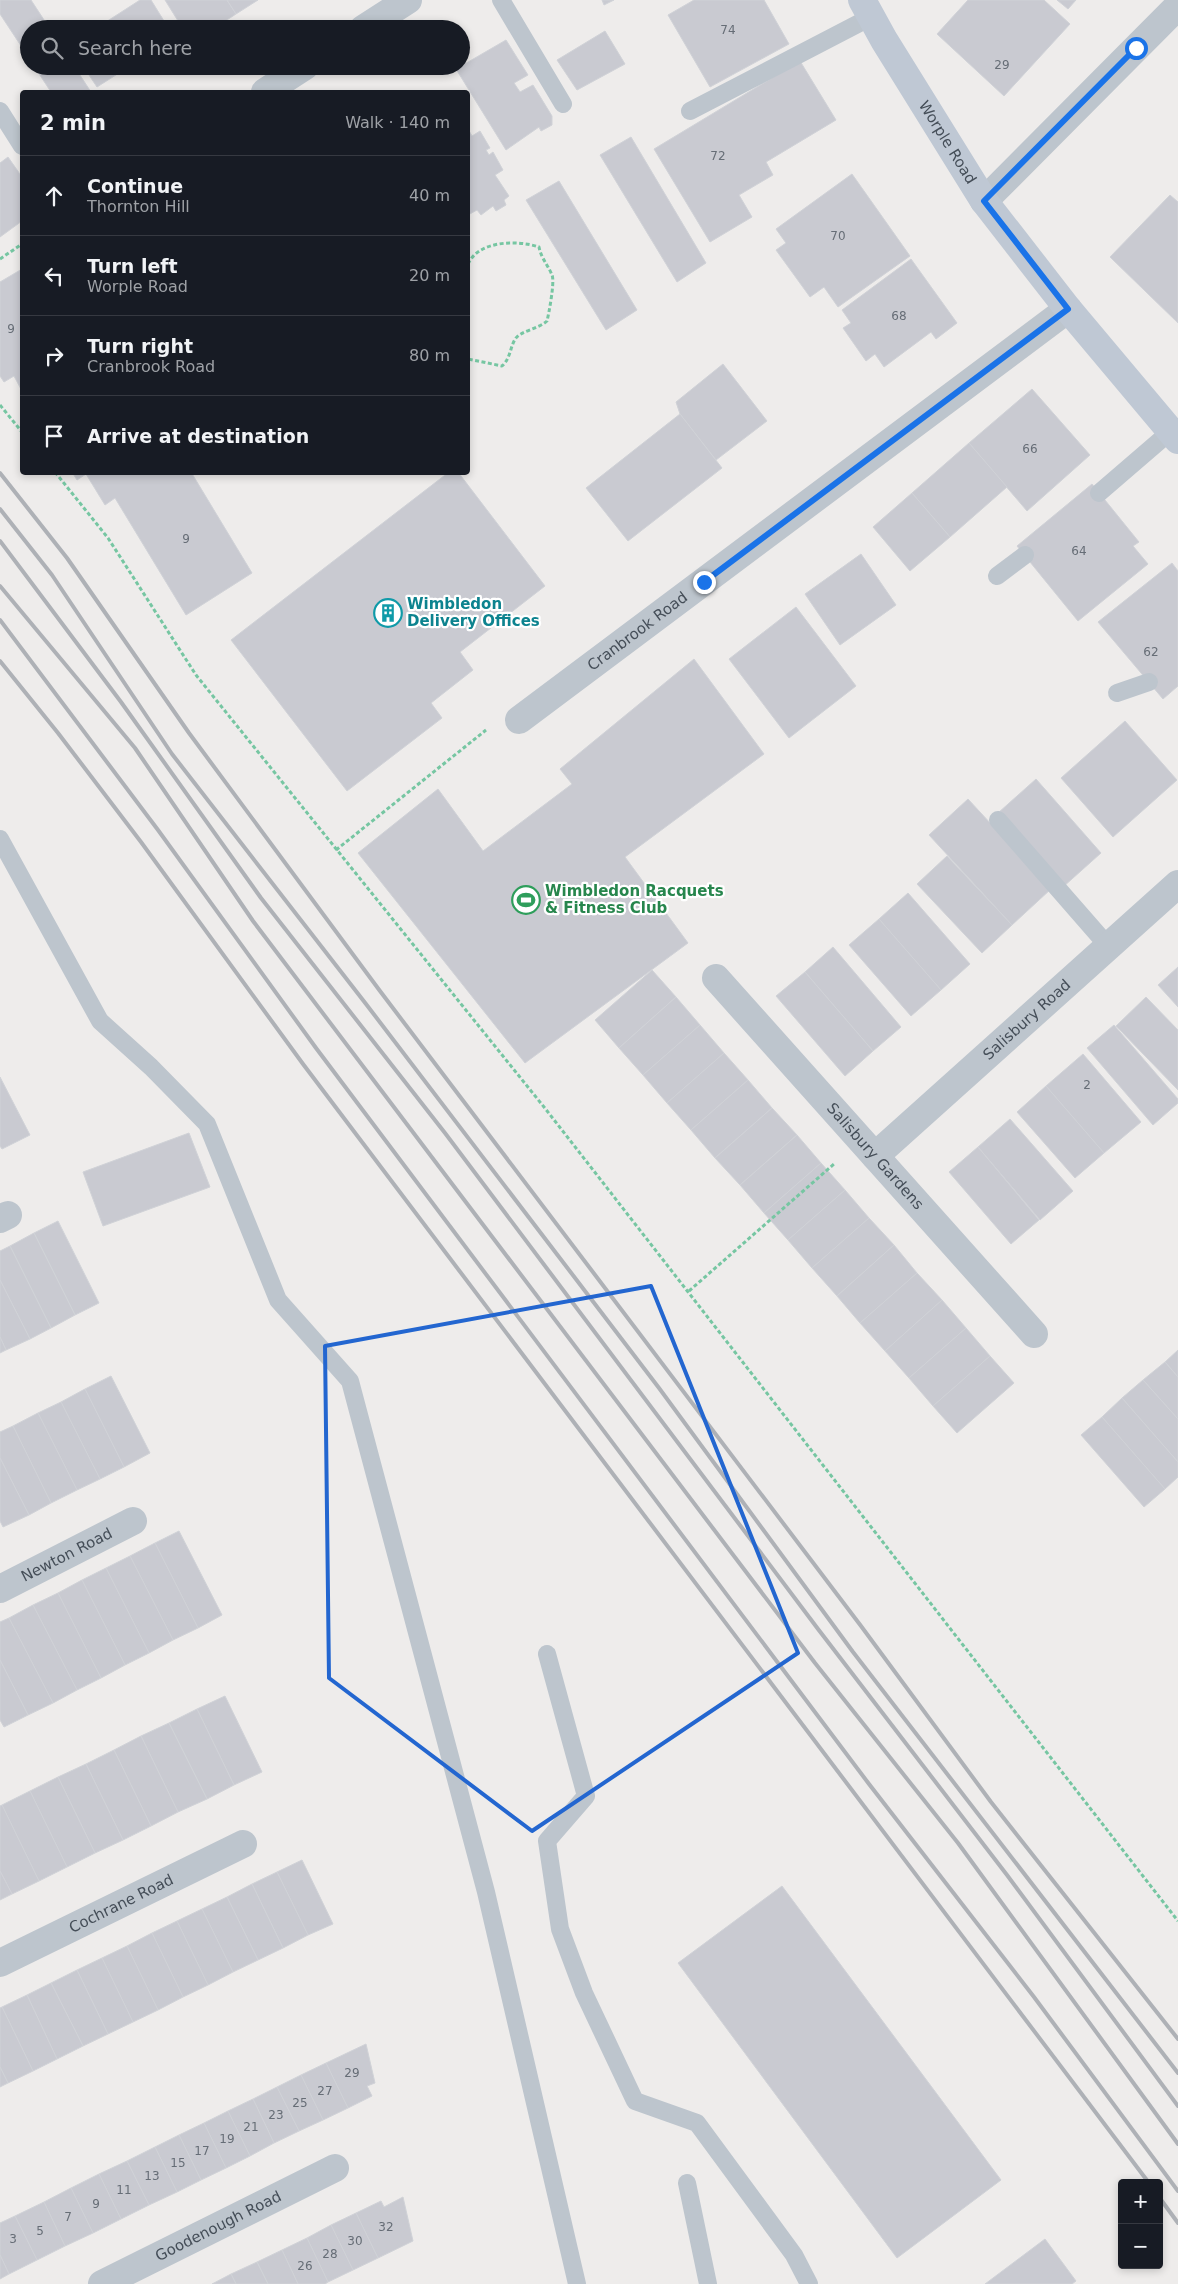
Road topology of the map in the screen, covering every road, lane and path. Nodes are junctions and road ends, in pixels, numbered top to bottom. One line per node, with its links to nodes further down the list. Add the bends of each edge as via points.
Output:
1 (408, 0): 5 (street)
2 (501, 0): 8 (lane)
3 (1178, 6): 12 (street)
4 (867, 9): 10 (lane); 12 (main road, Worple Road)
5 (377, 20)
6 (291, 75): 7 (street)
7 (268, 90)
8 (563, 104)
9 (0, 111): 11 (lane)
10 (690, 111)
11 (20, 143)
12 (984, 201): 16 (main road, Worple Road)
13 (20, 245): 14 (path)
14 (0, 259)
15 (470, 262): 17 (path, via 480,251 491,246 512,242 529,244 538,247 553,275 554,286 547,321 539,328 516,337 502,366)
16 (1068, 309): 20 (main road, Worple Road); 27 (street, Cranbrook Road)
17 (470, 359)
18 (0, 405): 19 (path)
19 (20, 430)
20 (1174, 436): 22 (lane)
21 (57, 475): 30 (path, via 108,538 196,675)
22 (1099, 493)
23 (1025, 555): 24 (lane)
24 (997, 576)
25 (1149, 682): 26 (lane)
26 (1117, 693)
27 (519, 720): 30 (path, via 512,710)
28 (998, 820): 32 (lane)
29 (0, 839): 46 (lane, via 100,1021 152,1066 207,1124 278,1300 350,1380 486,1892)
30 (336, 850): 35 (path)
31 (1178, 884): 32 (street, Salisbury Road)
32 (1108, 946): 34 (street, Salisbury Road)
33 (716, 978): 34 (street, Salisbury Gardens)
34 (868, 1148): 35 (path); 36 (street, Salisbury Gardens)
35 (689, 1292): 41 (path)
36 (1034, 1334)
37 (133, 1521): 38 (street, Newton Road)
38 (0, 1589)
39 (547, 1654): 48 (lane, via 586,1796 547,1840 560,1929 584,1994 635,2102 697,2123 794,2255)
40 (243, 1844): 42 (street, Cochrane Road)
41 (1178, 1921)
42 (0, 1963)
43 (335, 2168): 45 (street, Goodenough Road)
44 (687, 2183): 47 (lane)
45 (102, 2284)
46 (577, 2284)
47 (708, 2284)
48 (809, 2284)

